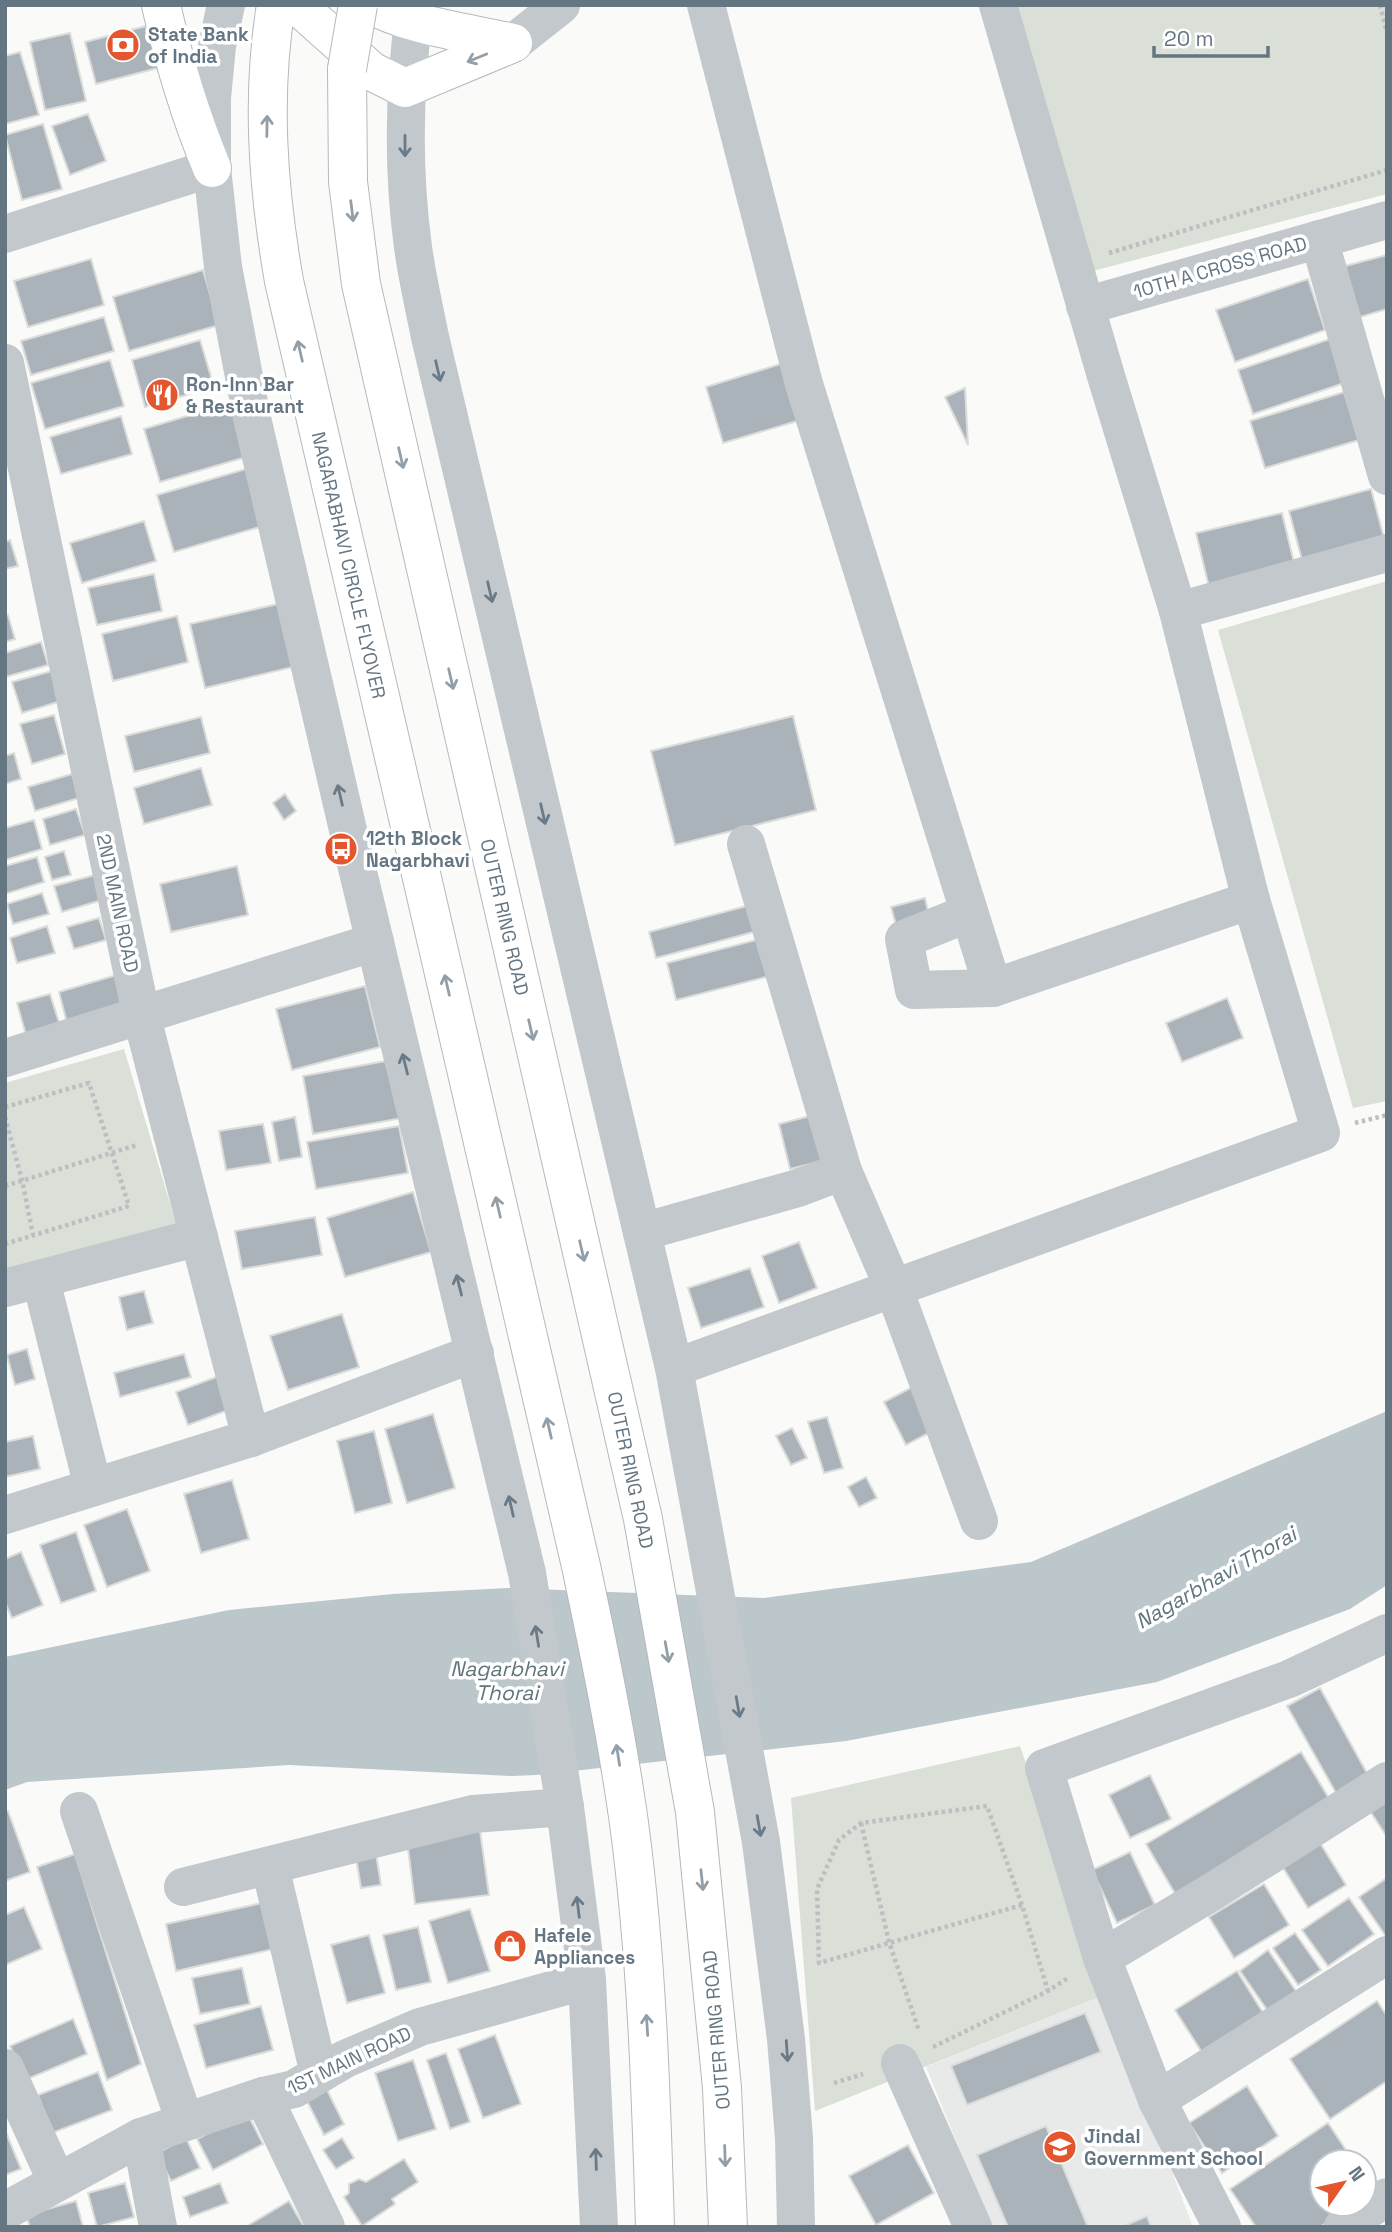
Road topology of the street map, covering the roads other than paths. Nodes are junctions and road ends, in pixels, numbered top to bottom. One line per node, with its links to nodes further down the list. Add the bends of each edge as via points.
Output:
1 (161, 5): 13 (main road, via 176,69)
2 (226, 5): 13 (street, via 212,98)
3 (276, 5): 62 (main road, NAGARABHAVI CIRCLE FLYOVER, one-way to 3, via 641,1933 608,1695 284,281 267,136 269,47)
4 (297, 5): 12 (main road, via 372,71)
5 (358, 5): 63 (main road, OUTER RING ROAD, one-way to 63, bridge, via 347,69 348,182 361,284 656,1585 695,1812 722,2088)
6 (372, 5): 10 (main road, via 383,11)
7 (561, 5): 11 (street)
8 (706, 5): 24 (street, via 804,384)
9 (998, 5): 17 (street)
10 (414, 13): 11 (main road); 12 (street)
11 (513, 43): 12 (main road, one-way to 12)
12 (405, 88): 30 (street, one-way to 30, via 405,166 413,247 430,337)
13 (212, 168): 15 (street); 25 (street, one-way to 13, via 252,418 223,267)
14 (1387, 220): 16 (street)
15 (5, 234)
16 (1319, 239): 17 (street, 10TH A CROSS ROAD); 19 (street, 10TH A CROSS ROAD)
17 (1086, 306): 21 (street)
18 (5, 363): 27 (street, 2ND MAIN ROAD)
19 (1387, 476)
20 (1387, 552): 21 (street)
21 (1178, 611): 23 (street)
22 (746, 844): 29 (street)
23 (1251, 900): 26 (street); 33 (street, via 1321,1133)
24 (969, 913): 26 (street); 26 (street, via 904,939 914,990)
25 (375, 942): 27 (street); 34 (street, one-way to 25)
26 (993, 988)
27 (141, 1014): 28 (street); 31 (street, 2ND MAIN ROAD)
28 (7, 1052)
29 (842, 1171): 30 (street, via 798,1188); 33 (street)
30 (642, 1231): 35 (street)
31 (199, 1237): 32 (street); 36 (street, 2ND MAIN ROAD)
32 (23, 1284): 37 (street)
33 (894, 1289): 35 (street); 39 (street)
34 (475, 1353): 36 (street); 42 (street, one-way to 34, via 527,1573)
35 (674, 1368): 64 (street, one-way to 64, via 761,1842 786,2039)
36 (251, 1438): 37 (street)
37 (93, 1487): 38 (street)
38 (5, 1515)
39 (979, 1521)
40 (1387, 1633): 47 (street, via 1289,1679 1044,1768)
41 (1387, 1781): 47 (street)
42 (562, 1792): 44 (street); 48 (street, one-way to 42)
43 (79, 1811): 54 (street)
44 (270, 1867): 45 (street); 51 (street)
45 (183, 1887)
46 (1387, 1955): 53 (street)
47 (1102, 1958): 53 (street)
48 (587, 1980): 51 (street, 1ST MAIN ROAD, via 420,2027); 61 (street, one-way to 48)
49 (912, 2057): 65 (street)
50 (5, 2068): 56 (street)
51 (320, 2074): 52 (street, 1ST MAIN ROAD, via 294,2089)
52 (263, 2096): 54 (street, 1ST MAIN ROAD); 60 (street)
53 (1157, 2100): 66 (street)
54 (185, 2122): 55 (street, 1ST MAIN ROAD)
55 (141, 2137): 56 (street, 1ST MAIN ROAD); 59 (street)
56 (57, 2182): 58 (street, 1ST MAIN ROAD)
57 (1387, 2197): 67 (street)
58 (5, 2211)
59 (158, 2227)
60 (326, 2227)
61 (599, 2227)
62 (655, 2227)
63 (728, 2227)
64 (796, 2227)
65 (973, 2227)
66 (1223, 2227)
67 (1343, 2227)

